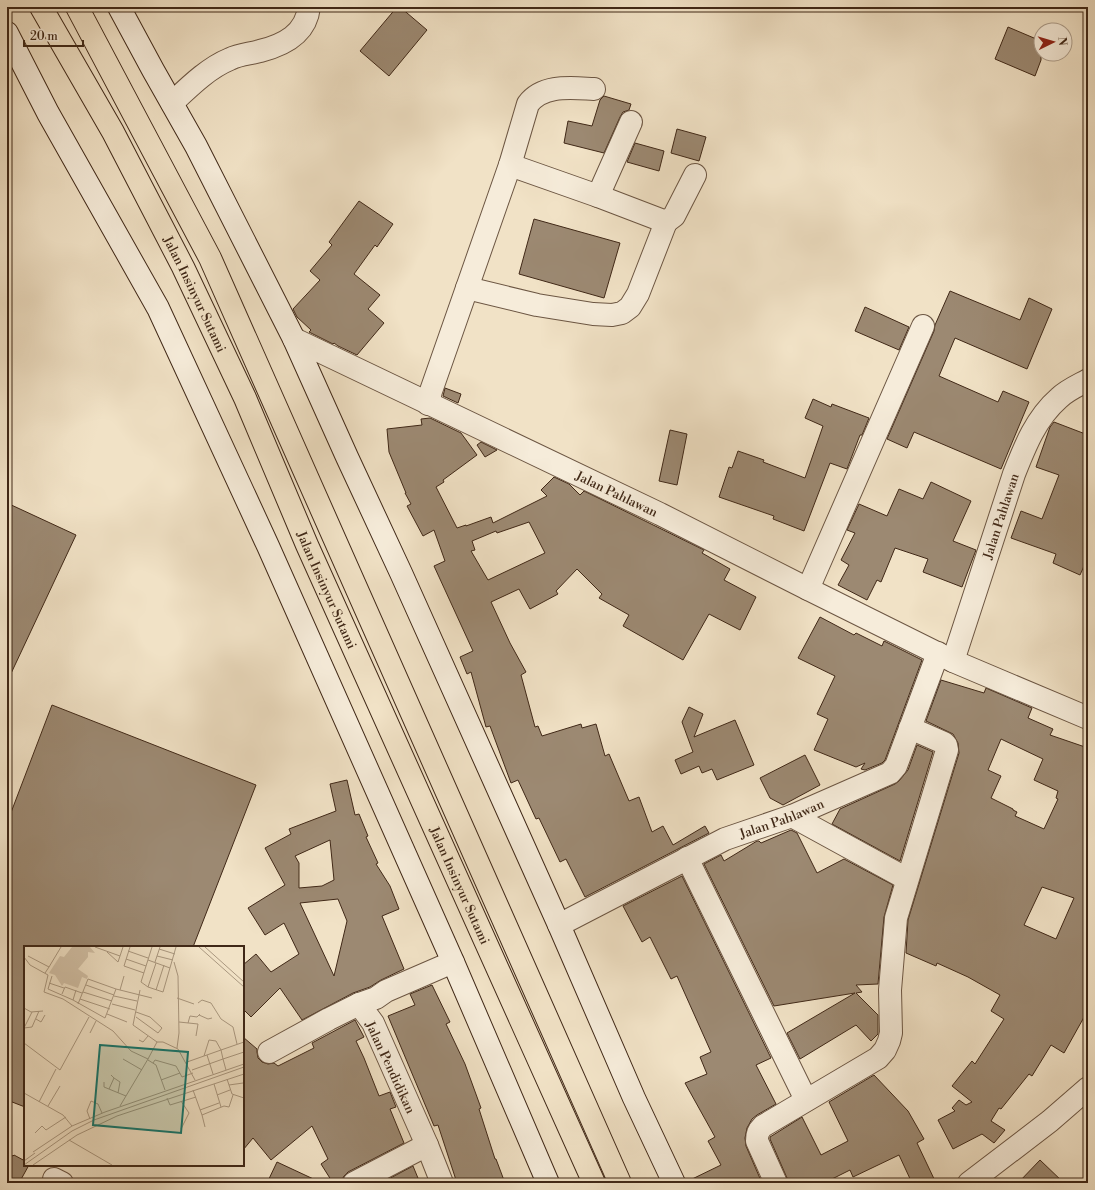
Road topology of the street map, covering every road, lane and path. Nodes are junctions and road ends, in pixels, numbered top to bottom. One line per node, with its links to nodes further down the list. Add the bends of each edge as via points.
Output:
1 (41, 7): 35 (highway, Jalan Insinyur Sutami, via 113,132 183,267 244,398 307,545)
2 (78, 7): 36 (highway, Jalan Insinyur Sutami, via 210,258)
3 (119, 7): 7 (street)
4 (309, 7): 7 (street, via 308,15 296,35 260,51 230,59 214,68)
5 (7, 33): 26 (street, via 48,113 158,308 271,553)
6 (594, 89): 9 (street, via 547,90 533,98 528,104)
7 (172, 103): 15 (street)
8 (631, 122): 11 (street)
9 (510, 165): 11 (street); 13 (street)
10 (695, 175): 12 (street, via 674,216)
11 (598, 196): 12 (street)
12 (666, 222): 13 (street, via 638,294 630,307 622,313 593,314 537,305)
13 (467, 288): 17 (street)
14 (923, 326): 18 (street)
15 (294, 339): 17 (street, Jalan Pahlawan); 25 (street)
16 (1088, 380): 19 (street, Jalan Pahlawan, via 1059,397 1039,421 1026,444)
17 (428, 404): 18 (street, Jalan Pahlawan, via 660,514)
18 (808, 589): 19 (street, Jalan Pahlawan)
19 (945, 657): 20 (street); 21 (street, Jalan Pahlawan)
20 (1088, 718)
21 (910, 728): 22 (street, Jalan Pahlawan, via 896,766 890,773); 24 (street, via 944,742 947,750)
22 (792, 816): 23 (street, Jalan Pahlawan, via 725,839); 24 (street)
23 (687, 858): 25 (street, Jalan Pahlawan); 30 (street)
24 (907, 879): 30 (street, via 896,918 890,990 890,1033 885,1050 878,1058)
25 (559, 925): 37 (street)
26 (453, 962): 27 (street); 34 (street)
27 (359, 1004): 28 (street); 31 (street, Jalan Pendidikan, via 373,1023)
28 (269, 1052)
29 (1088, 1088): 39 (street, via 1050,1121)
30 (806, 1100): 38 (street, via 763,1126 757,1134 757,1141)
31 (427, 1144): 32 (street); 33 (street, Jalan Pendidikan)
32 (354, 1183)
33 (442, 1183)
34 (548, 1183)
35 (594, 1183)
36 (620, 1183)
37 (674, 1183)
38 (776, 1183)
39 (969, 1183)

